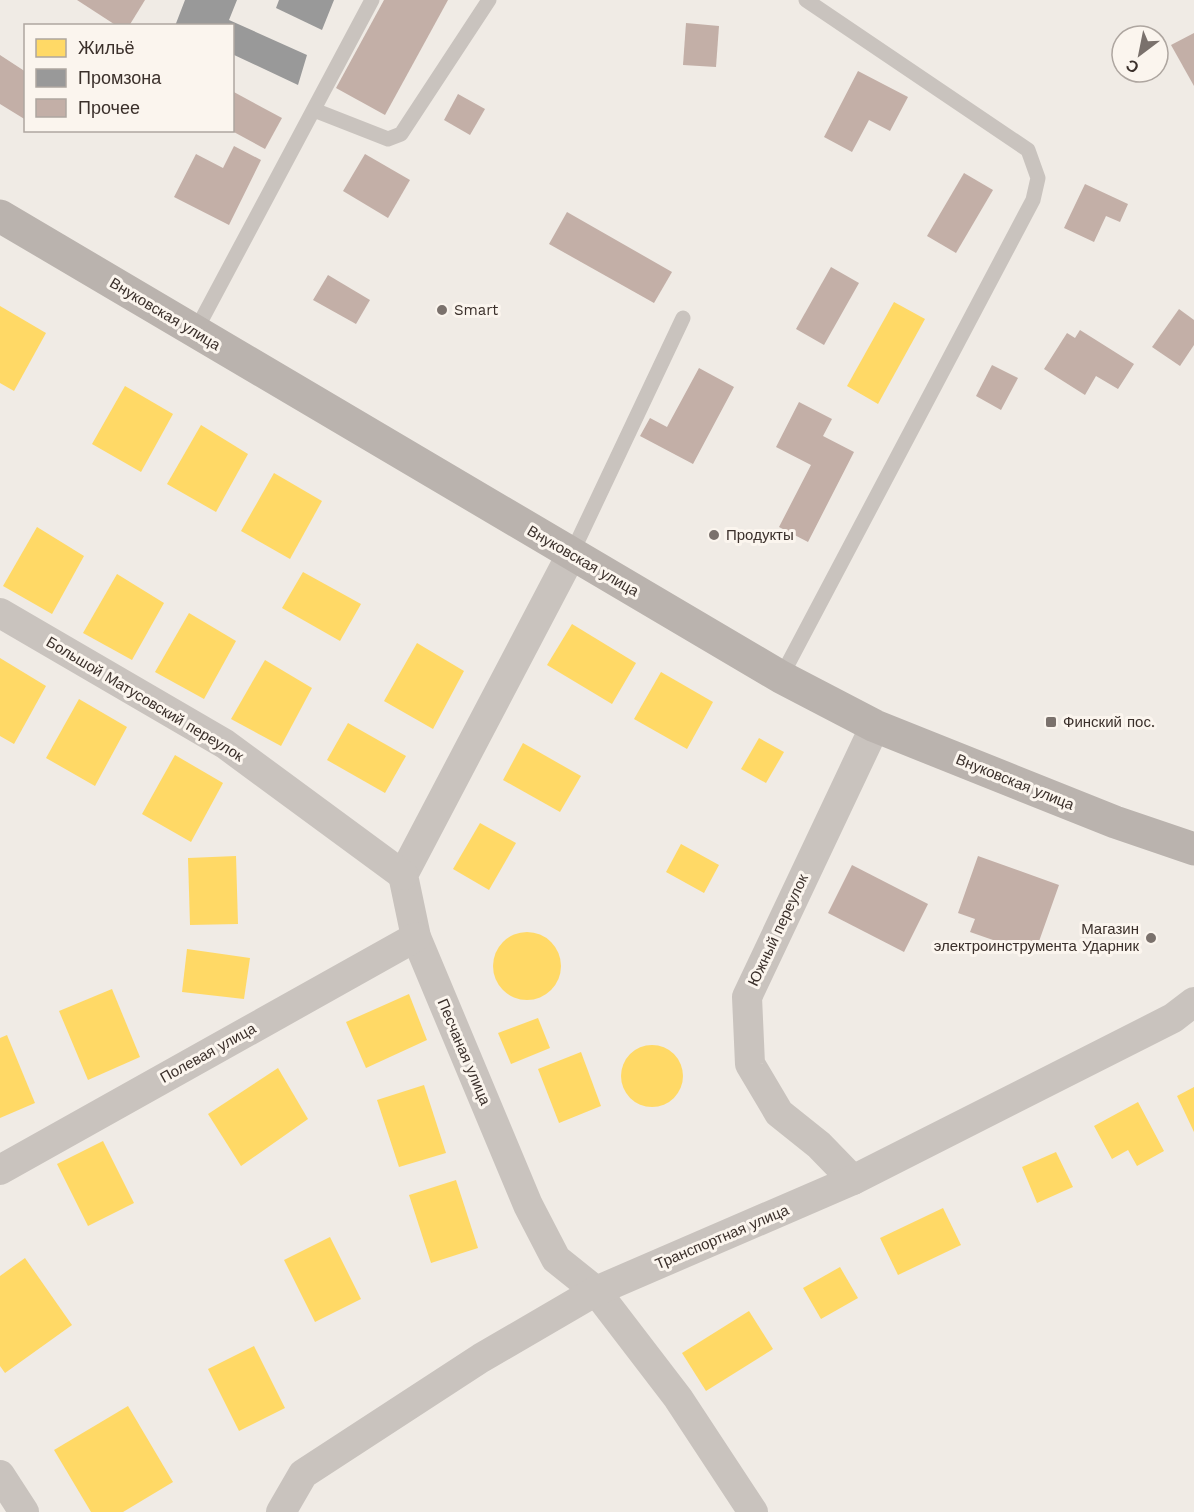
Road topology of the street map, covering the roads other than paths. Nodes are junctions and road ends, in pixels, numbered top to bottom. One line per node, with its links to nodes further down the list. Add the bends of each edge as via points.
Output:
1 (372, 0): 4 (lane)
2 (489, 0): 4 (lane, via 401,134 388,139)
3 (806, 0): 10 (lane, via 1028,150 1038,178 1033,200)
4 (314, 110): 7 (lane)
5 (0, 216): 7 (main road, Внуковская улица)
6 (683, 318): 8 (lane)
7 (195, 332): 8 (main road, Внуковская улица)
8 (571, 555): 10 (main road, Внуковская улица); 13 (street)
9 (0, 613): 13 (street, Большой Матусовский переулок, via 225,744)
10 (781, 677): 11 (main road, Внуковская улица)
11 (874, 726): 12 (main road, Внуковская улица, via 1115,822); 17 (street, Южный переулок, via 747,997 750,1064 779,1113 819,1145)
12 (1194, 849)
13 (403, 875): 14 (street, Песчаная улица)
14 (416, 937): 16 (street, Полевая улица); 18 (street, Песчаная улица, via 528,1205 556,1259)
15 (1194, 1002): 17 (street, Транспортная улица, via 1173,1018)
16 (0, 1170)
17 (853, 1180): 18 (street, Транспортная улица)
18 (596, 1291): 21 (street, Транспортная улица, via 481,1358 303,1474); 22 (street, Песчаная улица, via 678,1398)
19 (0, 1475): 20 (street)
20 (24, 1512)
21 (281, 1512)
22 (753, 1512)

